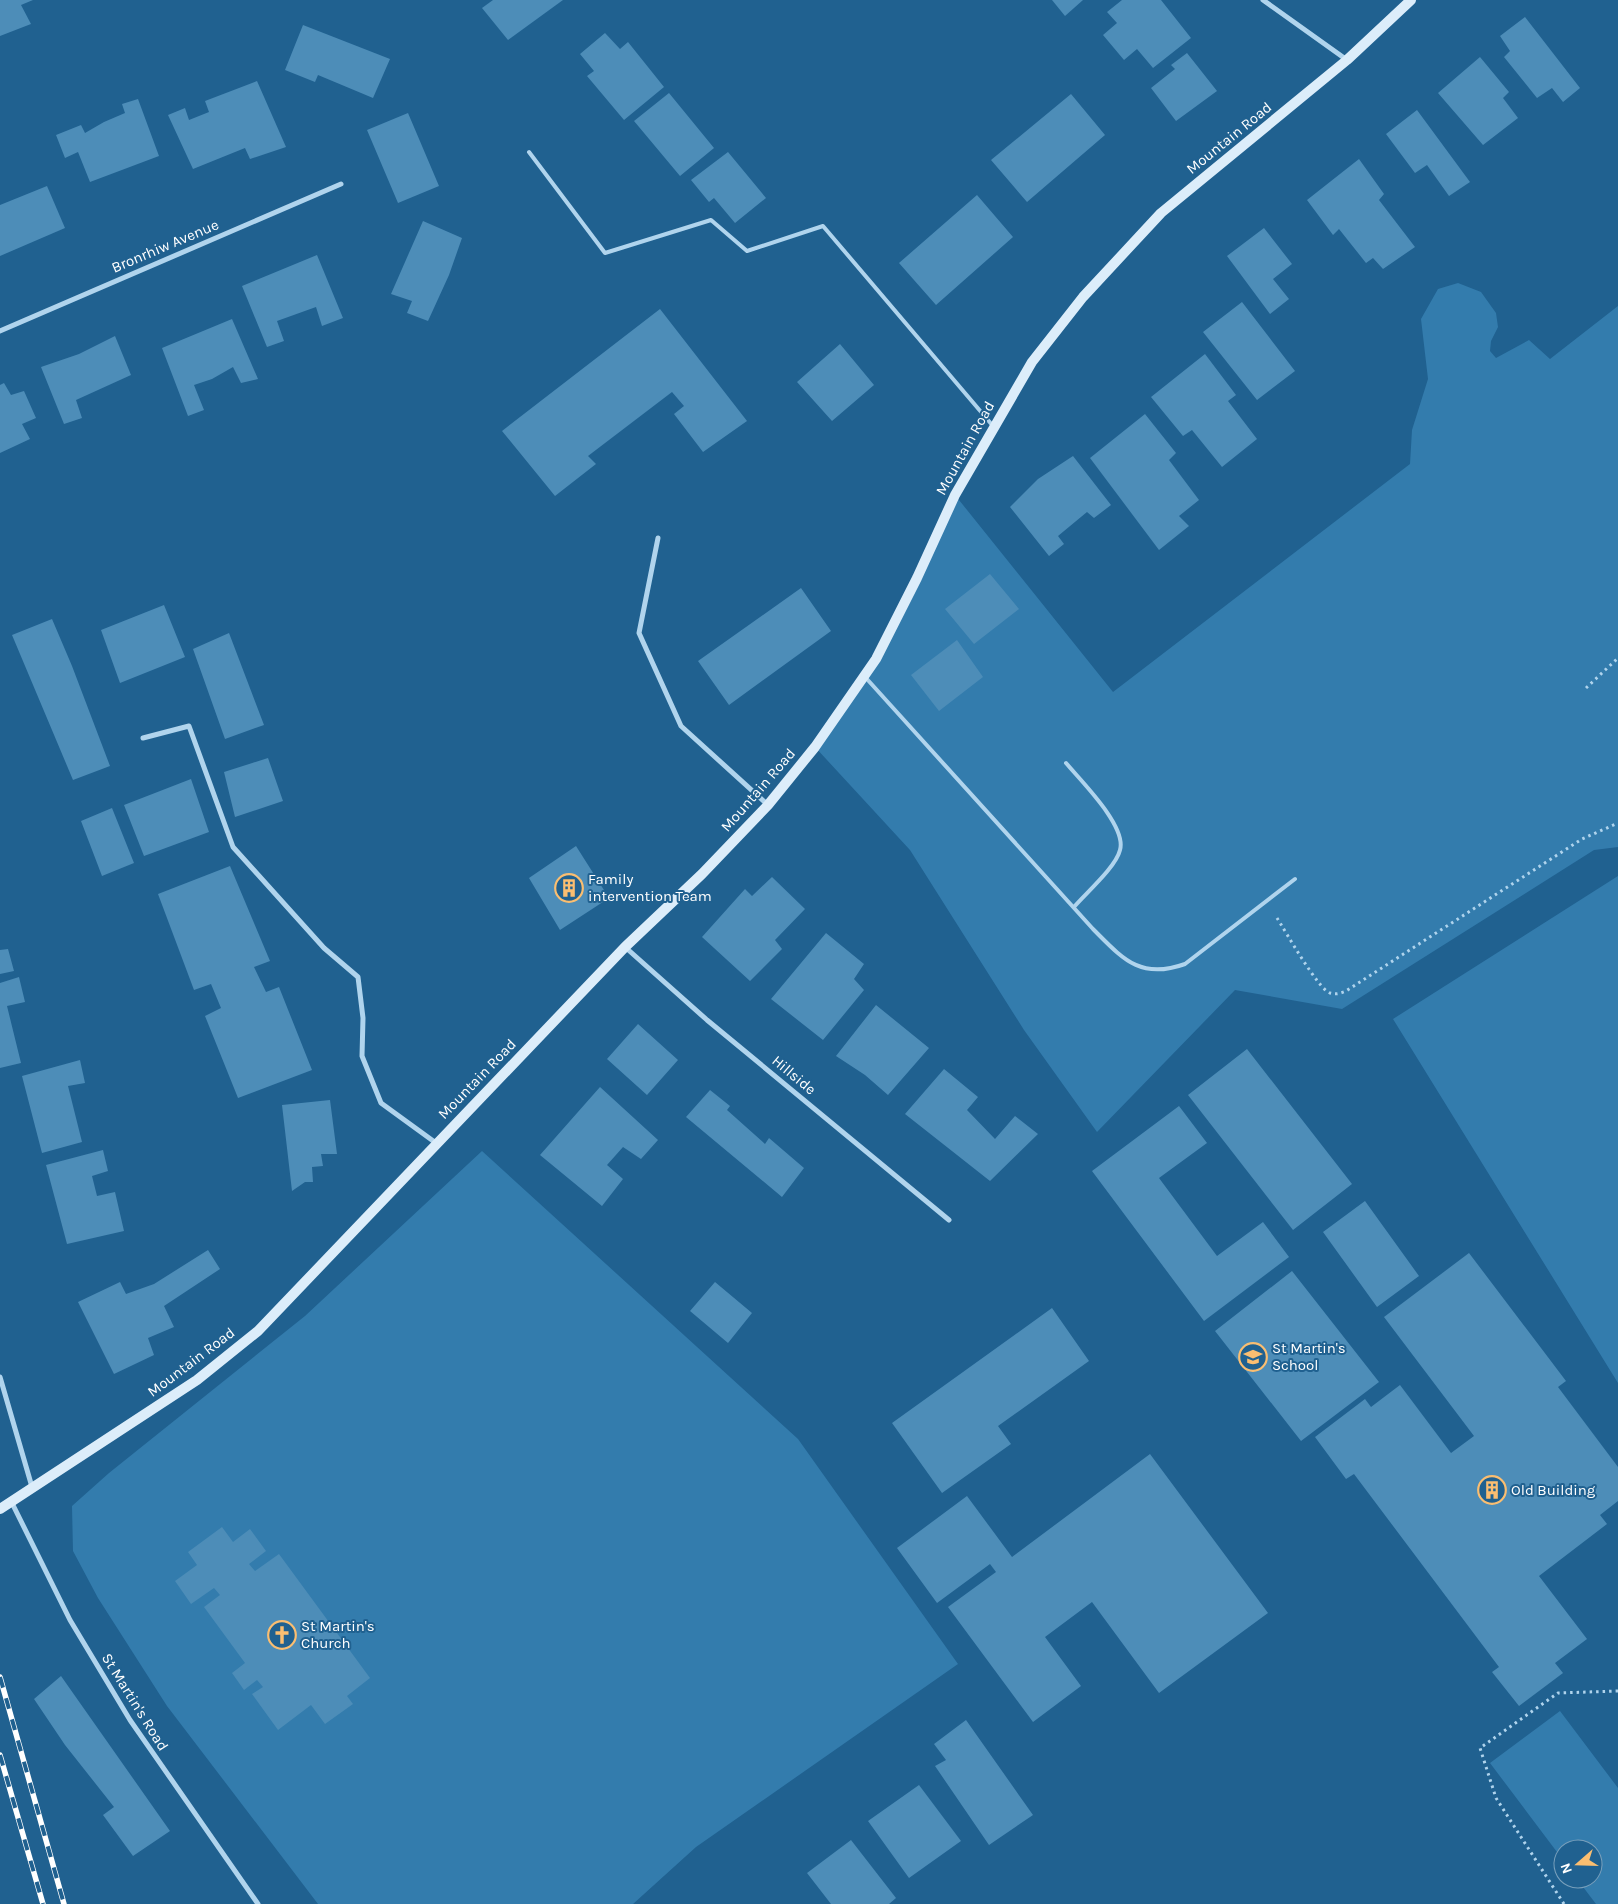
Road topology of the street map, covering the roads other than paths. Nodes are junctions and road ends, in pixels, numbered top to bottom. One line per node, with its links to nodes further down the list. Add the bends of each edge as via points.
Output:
1 (1263, 0): 3 (street)
2 (1411, 0): 3 (main road, Mountain Road)
3 (1347, 60): 7 (main road, Mountain Road, via 1161,213 1083,297 1032,362)
4 (529, 152): 7 (lane, via 605,253 711,220 747,251 823,226)
5 (341, 184): 6 (street, Bronrhiw Avenue)
6 (0, 331)
7 (993, 426): 9 (main road, Mountain Road)
8 (658, 538): 12 (street, via 639,633 681,726)
9 (864, 676): 12 (main road, Mountain Road, via 815,747); 14 (lane)
10 (143, 738): 16 (street, via 189,726 233,847 324,948 358,977 363,1018 362,1056 381,1103)
11 (1066, 763): 14 (lane, via 1113,820 1120,835 1121,849 1116,860)
12 (768, 805): 15 (main road, Mountain Road)
13 (1295, 880): 14 (lane, via 1185,964 1167,970 1138,968 1124,960)
14 (1074, 907)
15 (625, 947): 16 (main road, Mountain Road); 17 (street, Hillside, via 707,1020)
16 (436, 1143): 19 (main road, Mountain Road, via 258,1331 190,1385)
17 (949, 1220)
18 (0, 1377): 19 (street)
19 (32, 1488): 20 (main road, Mountain Road)
20 (11, 1501): 21 (main road, Mountain Road); 22 (street, St Martin's Road, via 70,1620 130,1720)
21 (0, 1509)
22 (258, 1904)

